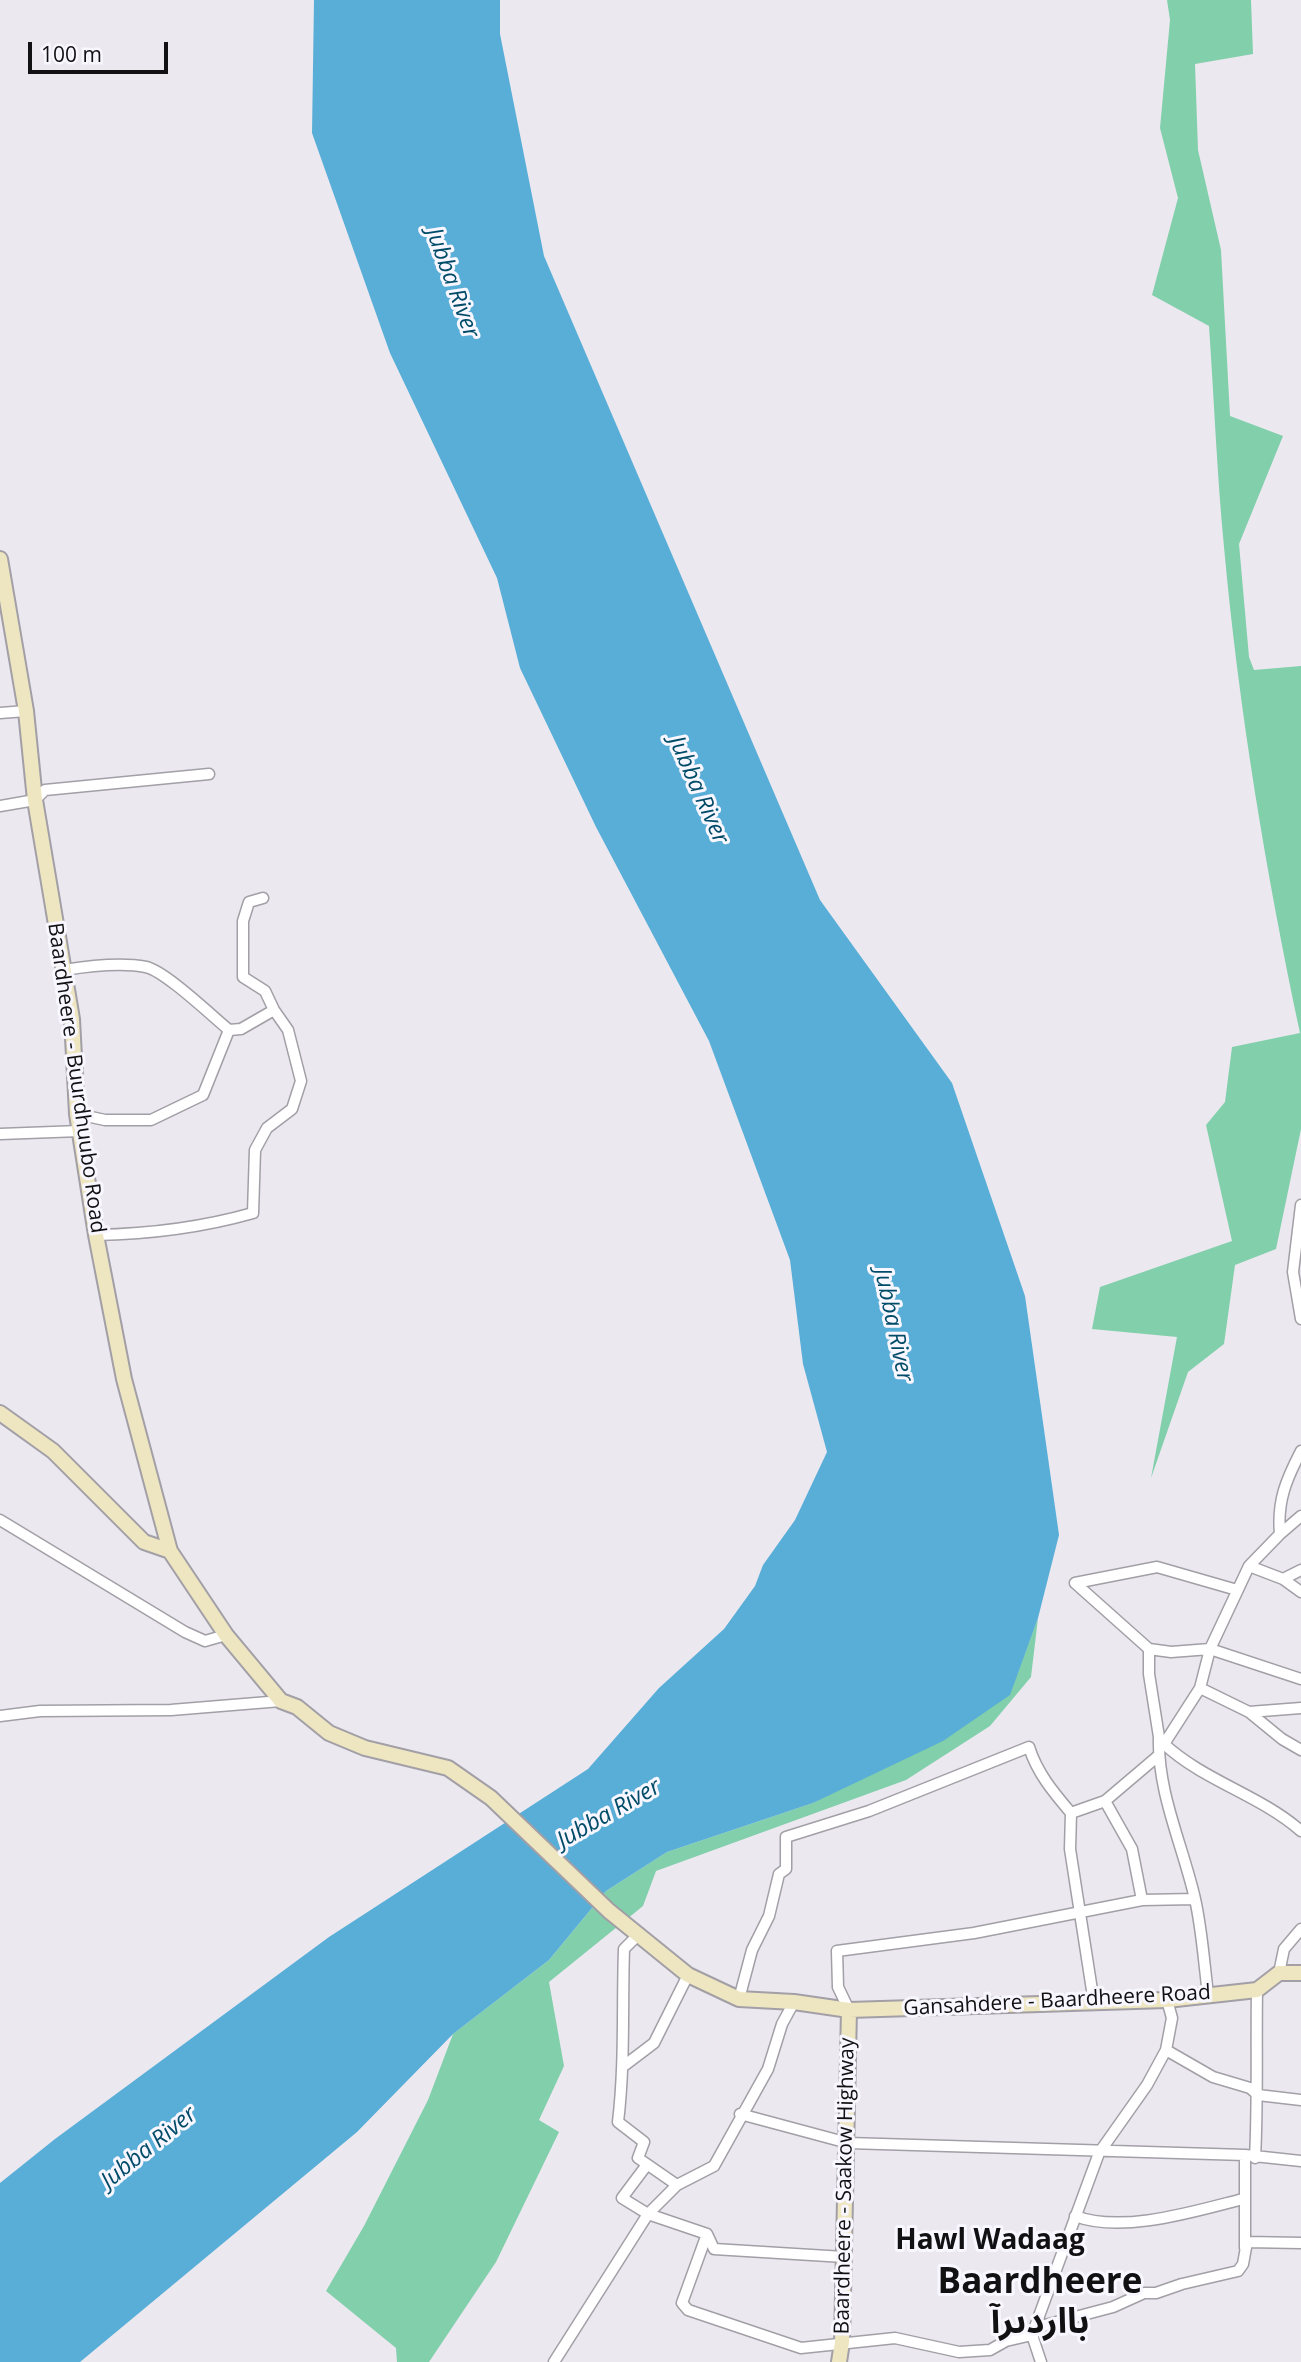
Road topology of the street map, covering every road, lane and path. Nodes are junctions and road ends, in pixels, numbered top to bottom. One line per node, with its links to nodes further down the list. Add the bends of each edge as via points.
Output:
1 (0, 558): 2 (main road, Baardheere - Buurdhuubo Road)
2 (3, 598): 3 (main road, Baardheere - Buurdhuubo Road)
3 (26, 711): 4 (street); 6 (main road, Baardheere - Buurdhuubo Road)
4 (0, 713)
5 (209, 774): 6 (street, via 45,790)
6 (35, 800): 7 (street); 9 (main road, Baardheere - Buurdhuubo Road)
7 (0, 806)
8 (263, 898): 10 (street, via 249,902 243,921 243,977 265,990)
9 (64, 971): 11 (street, via 93,965 146,967); 12 (main road, Baardheere - Buurdhuubo Road, via 72,1019)
10 (274, 1010): 11 (street, via 241,1029); 16 (street, via 288,1030 301,1082 292,1110 267,1128 255,1150 253,1213 206,1226)
11 (229, 1030): 12 (street, via 203,1095 152,1120 105,1120)
12 (77, 1114): 13 (main road, Baardheere - Buurdhuubo Road)
13 (80, 1131): 14 (street); 16 (main road, Baardheere - Buurdhuubo Road)
14 (0, 1134)
15 (1301, 1205): 17 (street, via 1293,1272)
16 (96, 1235): 23 (main road, Baardheere - Buurdhuubo Road, via 124,1379)
17 (1301, 1318)
18 (0, 1413): 23 (main road, via 53,1451 144,1542)
19 (1301, 1451): 22 (street, via 1282,1490)
20 (1301, 1517): 22 (street)
21 (0, 1520): 29 (street, via 185,1632 205,1641)
22 (1280, 1534): 24 (street)
23 (170, 1551): 29 (main road)
24 (1249, 1566): 26 (street); 27 (street)
25 (1301, 1570): 26 (street)
26 (1283, 1579): 28 (street)
27 (1237, 1590): 30 (street, via 1157,1567 1075,1583); 31 (street)
28 (1301, 1592)
29 (226, 1635): 34 (main road)
30 (1149, 1649): 31 (street); 38 (street)
31 (1210, 1649): 32 (street); 33 (street)
32 (1301, 1679)
33 (1200, 1688): 36 (street); 38 (street)
34 (281, 1702): 37 (street); 48 (main road, via 298,1707 329,1733 365,1748 448,1768 491,1798)
35 (1301, 1708): 36 (street)
36 (1249, 1712): 39 (street)
37 (0, 1716)
38 (1162, 1741): 40 (street); 43 (street, via 1183,1762 1282,1815)
39 (1301, 1750)
40 (1158, 1756): 41 (street); 44 (street)
41 (1105, 1801): 42 (street); 45 (street, via 1132,1849)
42 (1071, 1813): 46 (street, via 1070,1849); 54 (street, via 1049,1788 1029,1748 869,1811 786,1837 786,1869 779,1874)
43 (1301, 1831)
44 (1195, 1899): 45 (street); 53 (street)
45 (1142, 1900): 46 (street)
46 (1082, 1914): 57 (street); 58 (street, via 837,1951 838,1987)
47 (1301, 1929): 49 (street, via 1284,1949)
48 (638, 1935): 51 (main road); 60 (street, via 624,1949)
49 (1279, 1973): 50 (main road); 52 (main road)
50 (1301, 1973)
51 (688, 1975): 54 (main road); 60 (street, via 654,2043)
52 (1257, 1990): 53 (main road, Gansahdere - Baardheere Road); 61 (street)
53 (1208, 1994): 55 (main road, Gansahdere - Baardheere Road)
54 (739, 1999): 56 (main road, Gansahdere - Baardheere Road)
55 (1167, 2000): 57 (main road, Gansahdere - Baardheere Road); 59 (street, via 1172,2018)
56 (794, 2002): 58 (main road, Gansahdere - Baardheere Road); 63 (street, via 768,2069)
57 (1094, 2003): 58 (main road, Gansahdere - Baardheere Road)
58 (849, 2010): 64 (main road, Baardheere - Saakow Highway)
59 (1166, 2050): 61 (street, via 1213,2077 1250,2088); 65 (street)
60 (625, 2065): 68 (street, via 618,2122 644,2142 638,2158)
61 (1258, 2095): 62 (street); 66 (street)
62 (1301, 2100)
63 (740, 2114): 64 (street); 69 (street, via 714,2166)
64 (848, 2143): 65 (street); 76 (main road, Baardheere - Saakow Highway)
65 (1099, 2153): 66 (street); 72 (street)
66 (1250, 2157): 67 (street); 70 (street)
67 (1301, 2161)
68 (646, 2166): 69 (street); 71 (street, via 622,2198)
69 (677, 2185): 71 (street)
70 (1242, 2199): 72 (street, via 1161,2218 1109,2222); 75 (street)
71 (648, 2214): 73 (street); 79 (street)
72 (1075, 2216): 77 (street)
73 (707, 2234): 76 (street, via 715,2249); 78 (street, via 682,2303 688,2310 801,2348)
74 (1301, 2243): 75 (street, via 1247,2242)
75 (1245, 2255): 77 (street, via 1238,2271 1144,2293 1113,2307 1045,2325)
76 (844, 2257): 78 (main road, Baardheere - Saakow Highway)
77 (1032, 2334): 78 (street, via 990,2350 959,2352 895,2338); 81 (street)
78 (842, 2342): 80 (main road, Baardheere - Saakow Highway)
79 (554, 2362)
80 (839, 2362)
81 (1041, 2362)

